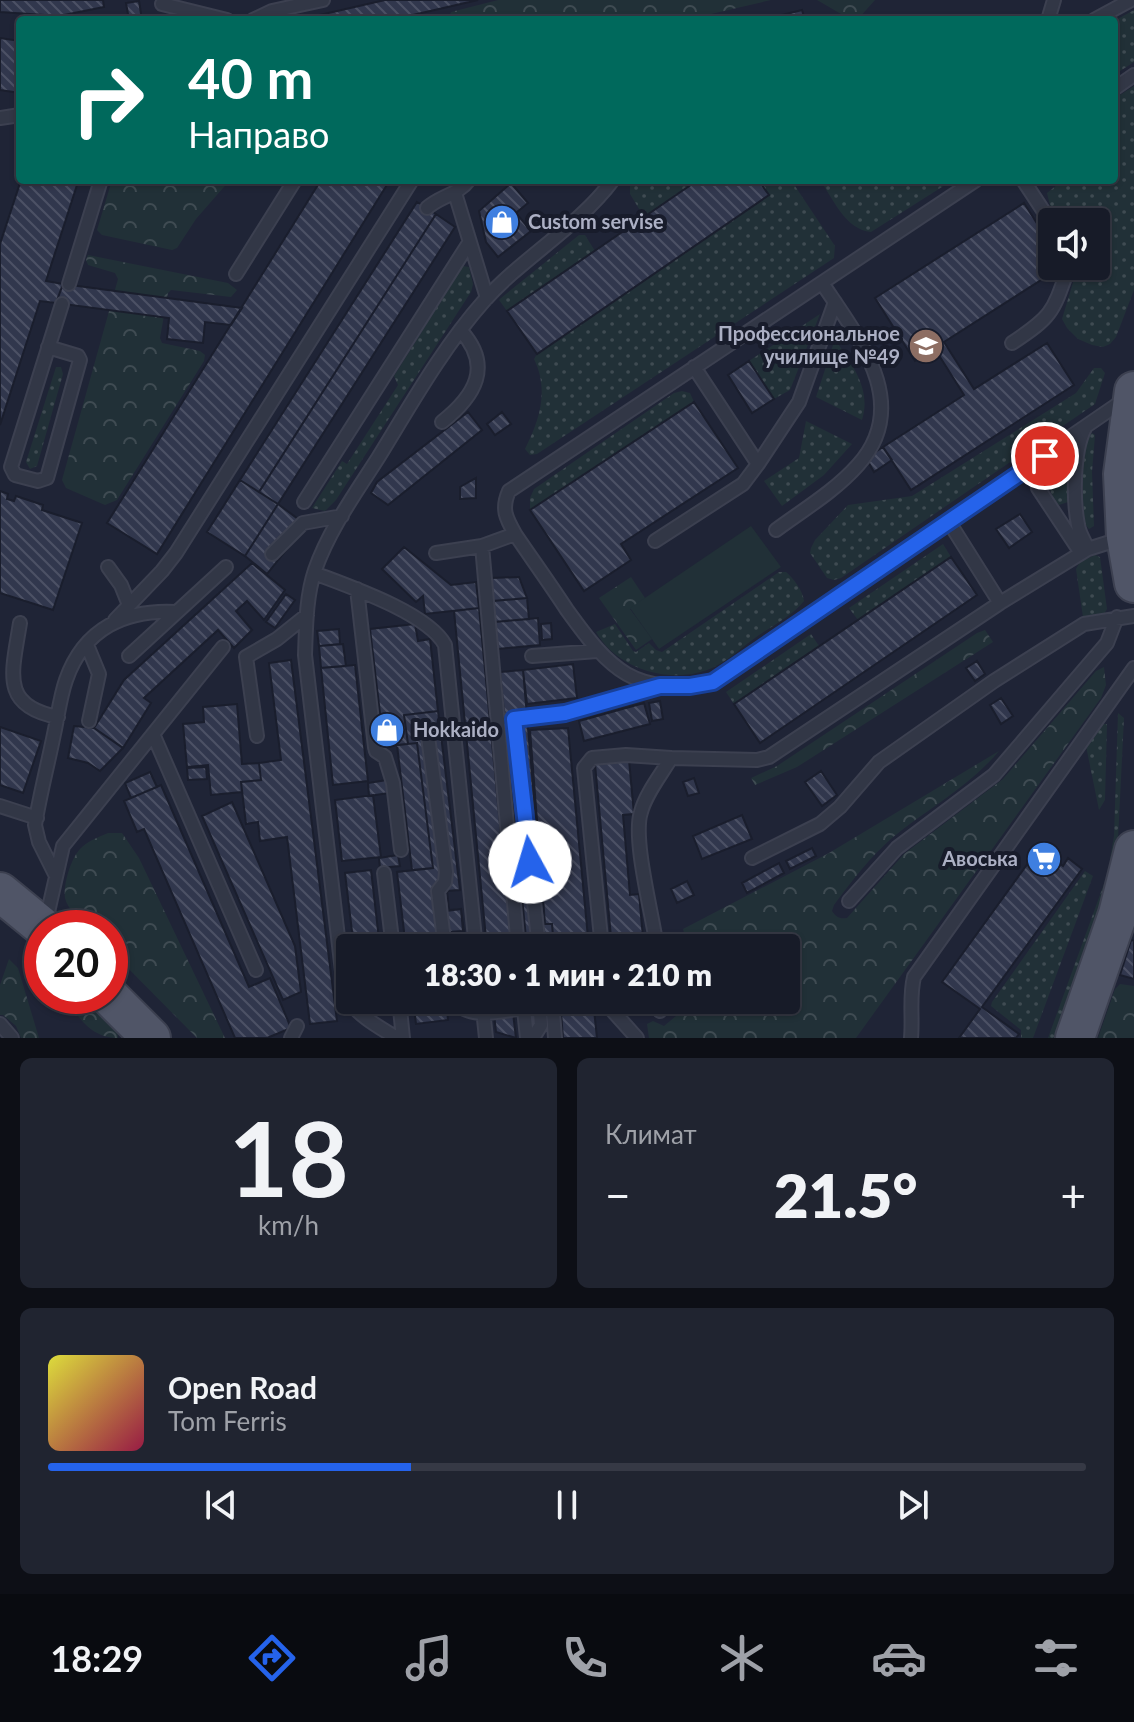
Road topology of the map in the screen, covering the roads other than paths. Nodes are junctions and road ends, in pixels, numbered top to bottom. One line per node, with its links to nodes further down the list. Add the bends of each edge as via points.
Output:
1 (323, 0): 4 (lane)
2 (1131, 0): 7 (lane)
3 (162, 4): 5 (lane)
4 (290, 4): 6 (lane)
5 (211, 16)
6 (259, 16)
7 (1101, 16)
8 (100, 184): 22 (lane)
9 (292, 184): 19 (lane)
10 (409, 184): 52 (lane, via 176,553)
11 (465, 184): 15 (lane)
12 (610, 184): 23 (lane, via 570,227)
13 (970, 184): 21 (lane)
14 (1026, 184): 17 (lane)
15 (455, 193): 16 (lane); 18 (lane)
16 (427, 208)
17 (1041, 208)
18 (469, 243): 23 (lane); 35 (lane)
19 (236, 274)
20 (1064, 280): 27 (lane, via 1051,314)
21 (822, 283): 24 (lane); 29 (lane)
22 (69, 284)
23 (487, 298): 26 (lane)
24 (835, 302): 34 (lane, via 799,402); 38 (lane, via 876,375 882,397 876,441 837,485)
25 (62, 304): 28 (lane)
26 (461, 331): 31 (lane, via 477,352 477,374 466,401); 36 (lane)
27 (1012, 343)
28 (48, 347): 28 (lane, via 11,467 15,475 38,481 47,478 80,360)
29 (694, 367): 34 (lane); 39 (lane, via 509,491 504,511)
30 (1134, 392): 32 (lane); 40 (main road, via 1123,474)
31 (442, 422)
32 (1086, 427): 33 (lane); 43 (lane, via 1075,470 1078,527)
33 (1045, 456): 37 (lane); 43 (lane, via 1038,488)
34 (758, 464): 41 (lane, via 743,484)
35 (304, 502)
36 (342, 516): 45 (lane, via 303,523); 48 (lane)
37 (949, 522): 51 (lane); 65 (lane, via 713,682)
38 (776, 530)
39 (515, 534): 42 (lane); 61 (lane)
40 (1126, 537): 43 (lane); 49 (main road)
41 (655, 541)
42 (482, 546): 44 (lane); 69 (lane)
43 (1085, 551): 51 (lane)
44 (436, 553)
45 (272, 554)
46 (108, 567): 52 (lane)
47 (226, 567): 53 (lane)
48 (314, 573): 50 (lane); 54 (lane)
49 (1134, 583)
50 (357, 589): 76 (lane, via 375,747 385,757 393,783); 88 (lane, via 415,617 440,634 445,645)
51 (1000, 603): 73 (lane, via 769,757)
52 (129, 605): 57 (lane)
53 (177, 612): 57 (lane, via 151,610); 62 (lane)
54 (307, 615): 72 (lane, via 246,657); 104 (lane, via 305,655 345,997 369,1022)
55 (1134, 616): 56 (lane)
56 (1117, 617): 78 (lane, via 1084,624 994,681 879,762 820,824); 82 (lane, via 1101,651 994,775 897,848)
57 (115, 620): 59 (lane)
58 (20, 623): 66 (lane, via 9,685 17,701 35,713)
59 (87, 645): 66 (lane, via 66,679); 68 (lane, via 99,674)
60 (223, 647): 71 (lane)
61 (597, 651): 63 (lane); 65 (lane, via 617,669)
62 (129, 656)
63 (532, 656)
64 (1134, 668): 109 (lane, via 914,977)
65 (660, 686): 67 (lane, via 565,713)
66 (58, 717): 75 (lane)
67 (514, 719): 69 (lane); 90 (lane)
68 (89, 721)
69 (498, 721): 89 (lane)
70 (427, 729): 87 (lane, via 446,872 438,891)
71 (153, 734): 80 (lane, via 63,846); 93 (lane)
72 (257, 736)
73 (671, 758): 91 (lane, via 592,758 584,768); 92 (lane, via 645,803 638,835)
74 (0, 806): 75 (lane)
75 (37, 818): 80 (lane, via 39,842)
76 (401, 850)
77 (1134, 850): 85 (main road)
78 (752, 858)
79 (384, 873): 86 (lane)
80 (55, 874): 83 (lane)
81 (0, 892): 84 (main road)
82 (849, 901)
83 (48, 910)
84 (24, 912)
85 (1126, 917): 110 (main road)
86 (391, 934)
87 (443, 934)
88 (475, 934)
89 (517, 934)
90 (537, 934)
91 (601, 934)
92 (655, 934)
93 (256, 970)
94 (127, 1014): 103 (main road)
95 (399, 1014): 104 (lane)
96 (483, 1014): 105 (lane)
97 (525, 1014): 106 (lane)
98 (540, 1014): 106 (lane, via 541,1025)
99 (553, 1014): 107 (lane)
100 (615, 1014): 108 (lane)
101 (0, 1024): 102 (lane)
102 (12, 1038)
103 (151, 1038)
104 (400, 1038)
105 (486, 1038)
106 (530, 1038)
107 (555, 1038)
108 (637, 1038)
109 (911, 1038)
110 (1075, 1038)

